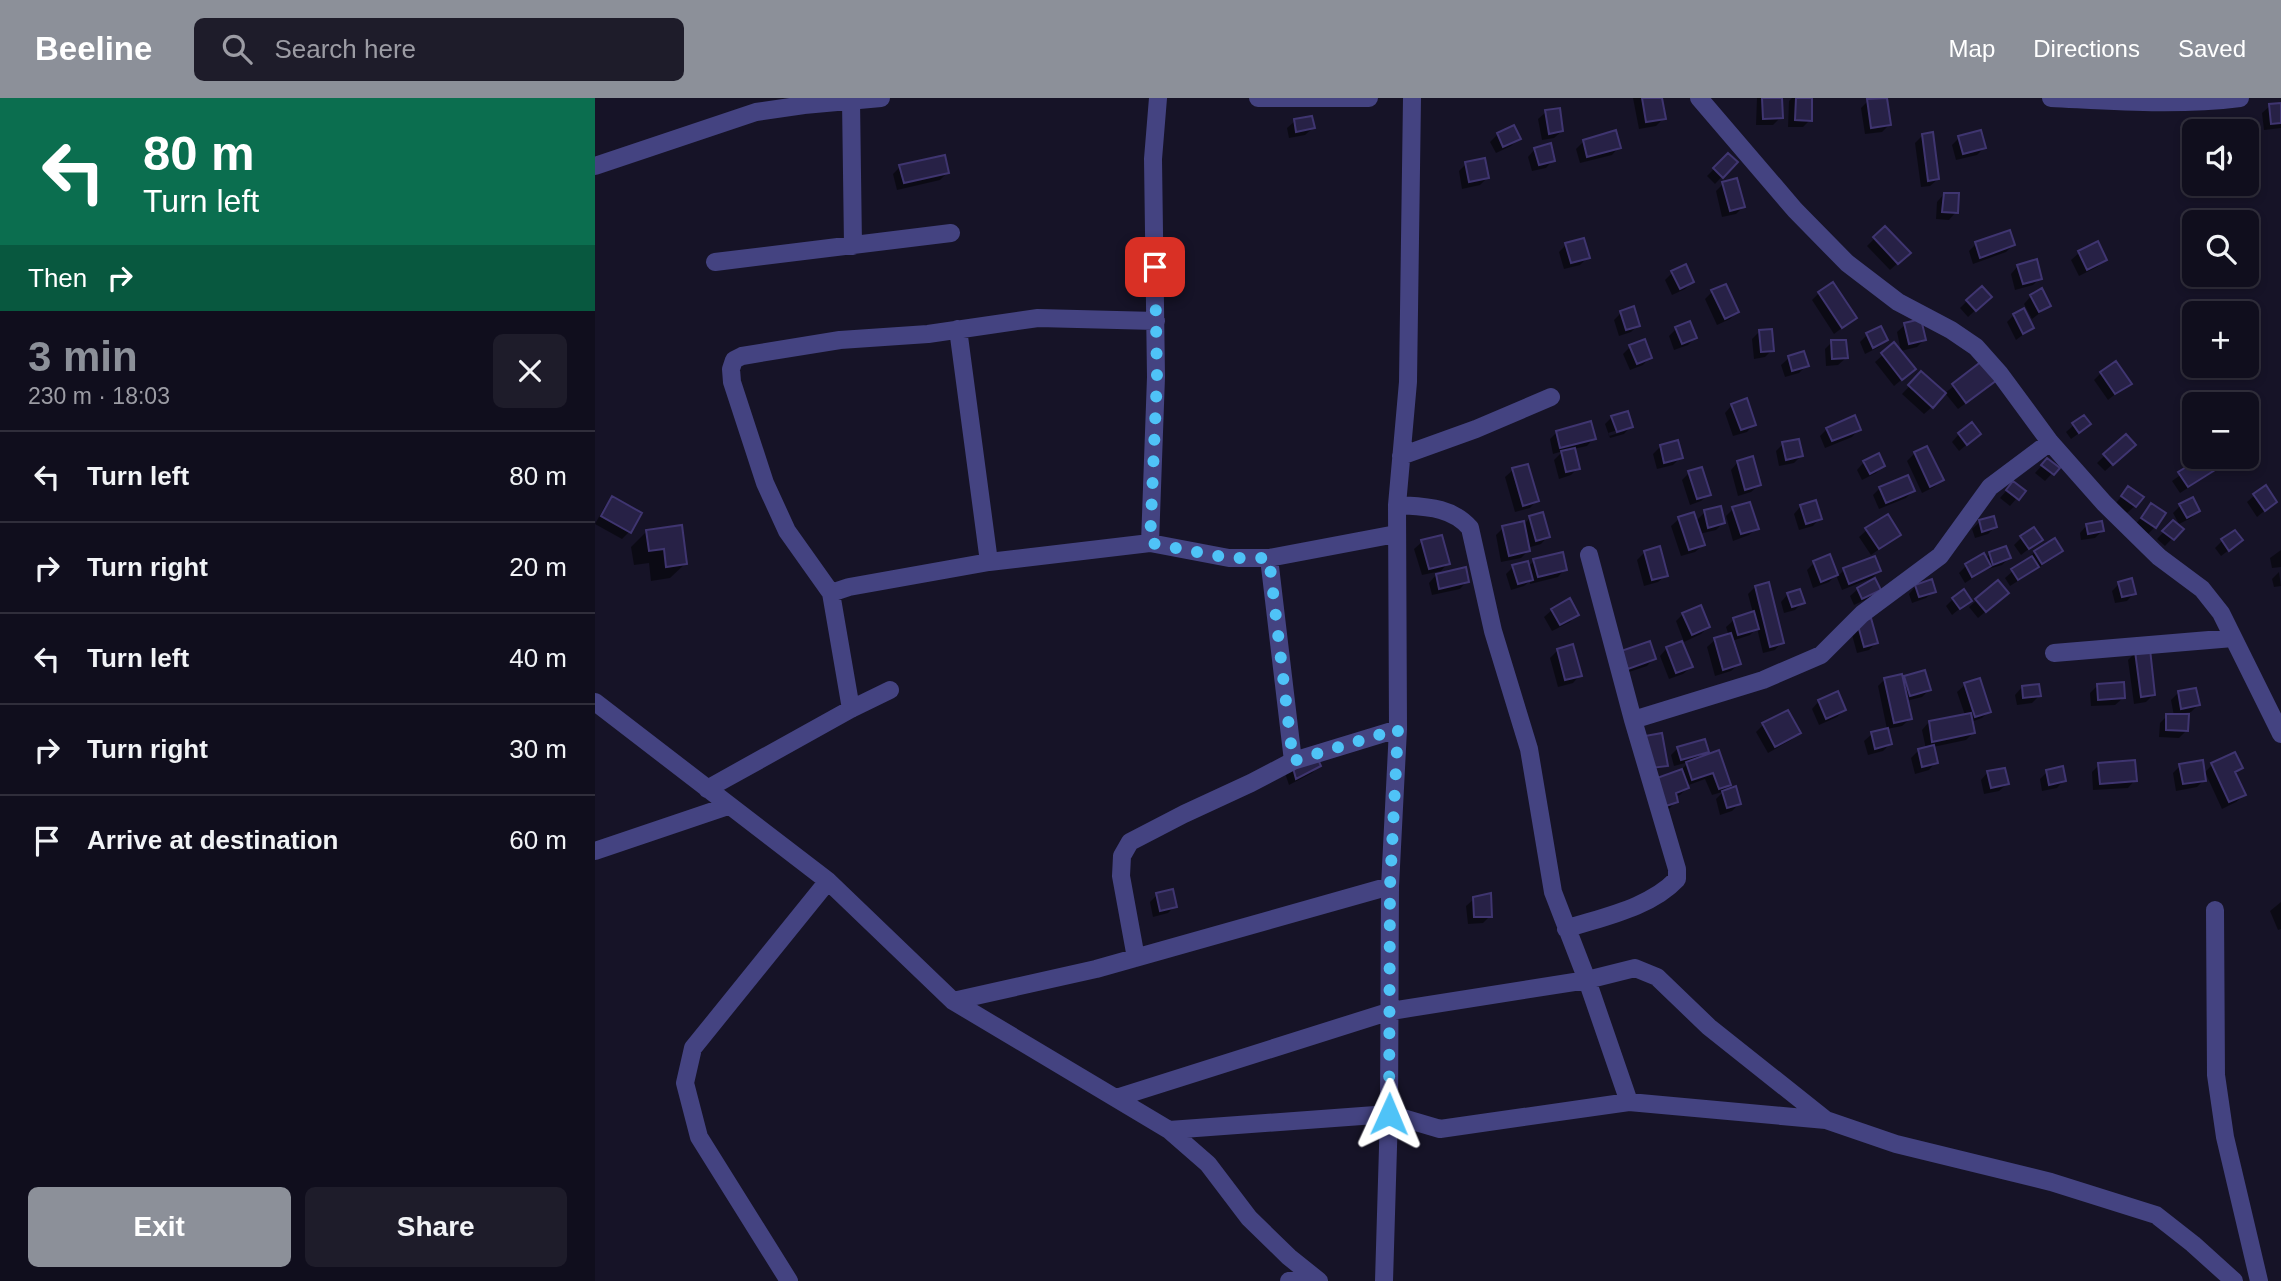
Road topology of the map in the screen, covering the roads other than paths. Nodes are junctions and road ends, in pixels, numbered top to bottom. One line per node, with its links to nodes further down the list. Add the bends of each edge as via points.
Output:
1 (769, 98): 11 (street)
2 (881, 98): 10 (street)
3 (1158, 98): 16 (street, via 1153,159)
4 (1258, 98): 5 (street)
5 (1369, 98)
6 (1412, 98): 20 (street, via 1408,382)
7 (1699, 98): 19 (street, via 1847,263 1898,302 1976,347)
8 (2052, 98): 9 (street, via 2163,103)
9 (2240, 98)
10 (851, 100): 11 (street); 14 (street)
11 (756, 112): 12 (street)
12 (595, 166)
13 (951, 233): 14 (street)
14 (853, 246): 15 (street)
15 (715, 262)
16 (1156, 321): 17 (street, via 1038,318); 23 (street)
17 (958, 329): 26 (street); 27 (street, via 840,340 734,360 732,382 765,482 787,531)
18 (1551, 397): 20 (street)
19 (2050, 442): 28 (street, via 2103,503 2159,557 2202,589); 33 (street, via 1990,487 1940,556 1862,614 1821,655 1763,680)
20 (1401, 456): 21 (street)
21 (1397, 505): 22 (street); 43 (street, via 1440,509 1469,528 1493,631 1529,749 1553,892)
22 (1397, 534): 25 (street); 34 (street)
23 (1150, 543): 25 (street, via 1229,558); 26 (street)
24 (1589, 555): 33 (street)
25 (1269, 558): 36 (street)
26 (989, 562): 27 (street)
27 (831, 593): 32 (street)
28 (2233, 638): 29 (street); 35 (street)
29 (2054, 653)
30 (890, 690): 32 (street)
31 (595, 702): 37 (street)
32 (851, 709): 37 (street)
33 (1633, 720): 43 (street, via 1677,879 1642,903)
34 (1398, 729): 36 (street); 41 (street)
35 (2281, 734)
36 (1293, 761): 44 (street, via 1130,842 1122,856 1121,876)
37 (707, 789): 38 (street)
38 (728, 806): 39 (street); 40 (street)
39 (595, 851)
40 (828, 881): 46 (street); 54 (street, via 693,1048 685,1083 699,1137)
41 (1390, 886): 44 (street); 47 (street)
42 (2215, 910): 58 (street, via 2216,1075 2225,1137)
43 (1566, 929): 45 (street)
44 (1136, 958): 46 (street)
45 (1587, 980): 47 (street); 49 (street); 51 (street, via 1635,968 1657,977 1709,1027)
46 (953, 1001): 48 (street)
47 (1391, 1011): 48 (street); 50 (street)
48 (1116, 1098): 52 (street)
49 (1629, 1102): 50 (street, via 1440,1129); 51 (street)
50 (1389, 1114): 52 (street); 56 (street)
51 (1826, 1121): 57 (street, via 2155,1215)
52 (1168, 1130): 53 (street, via 1207,1164 1249,1218)
53 (1316, 1279): 55 (street)
54 (789, 1281)
55 (1289, 1281)
56 (1384, 1281)
57 (2234, 1281)
58 (2259, 1281)

